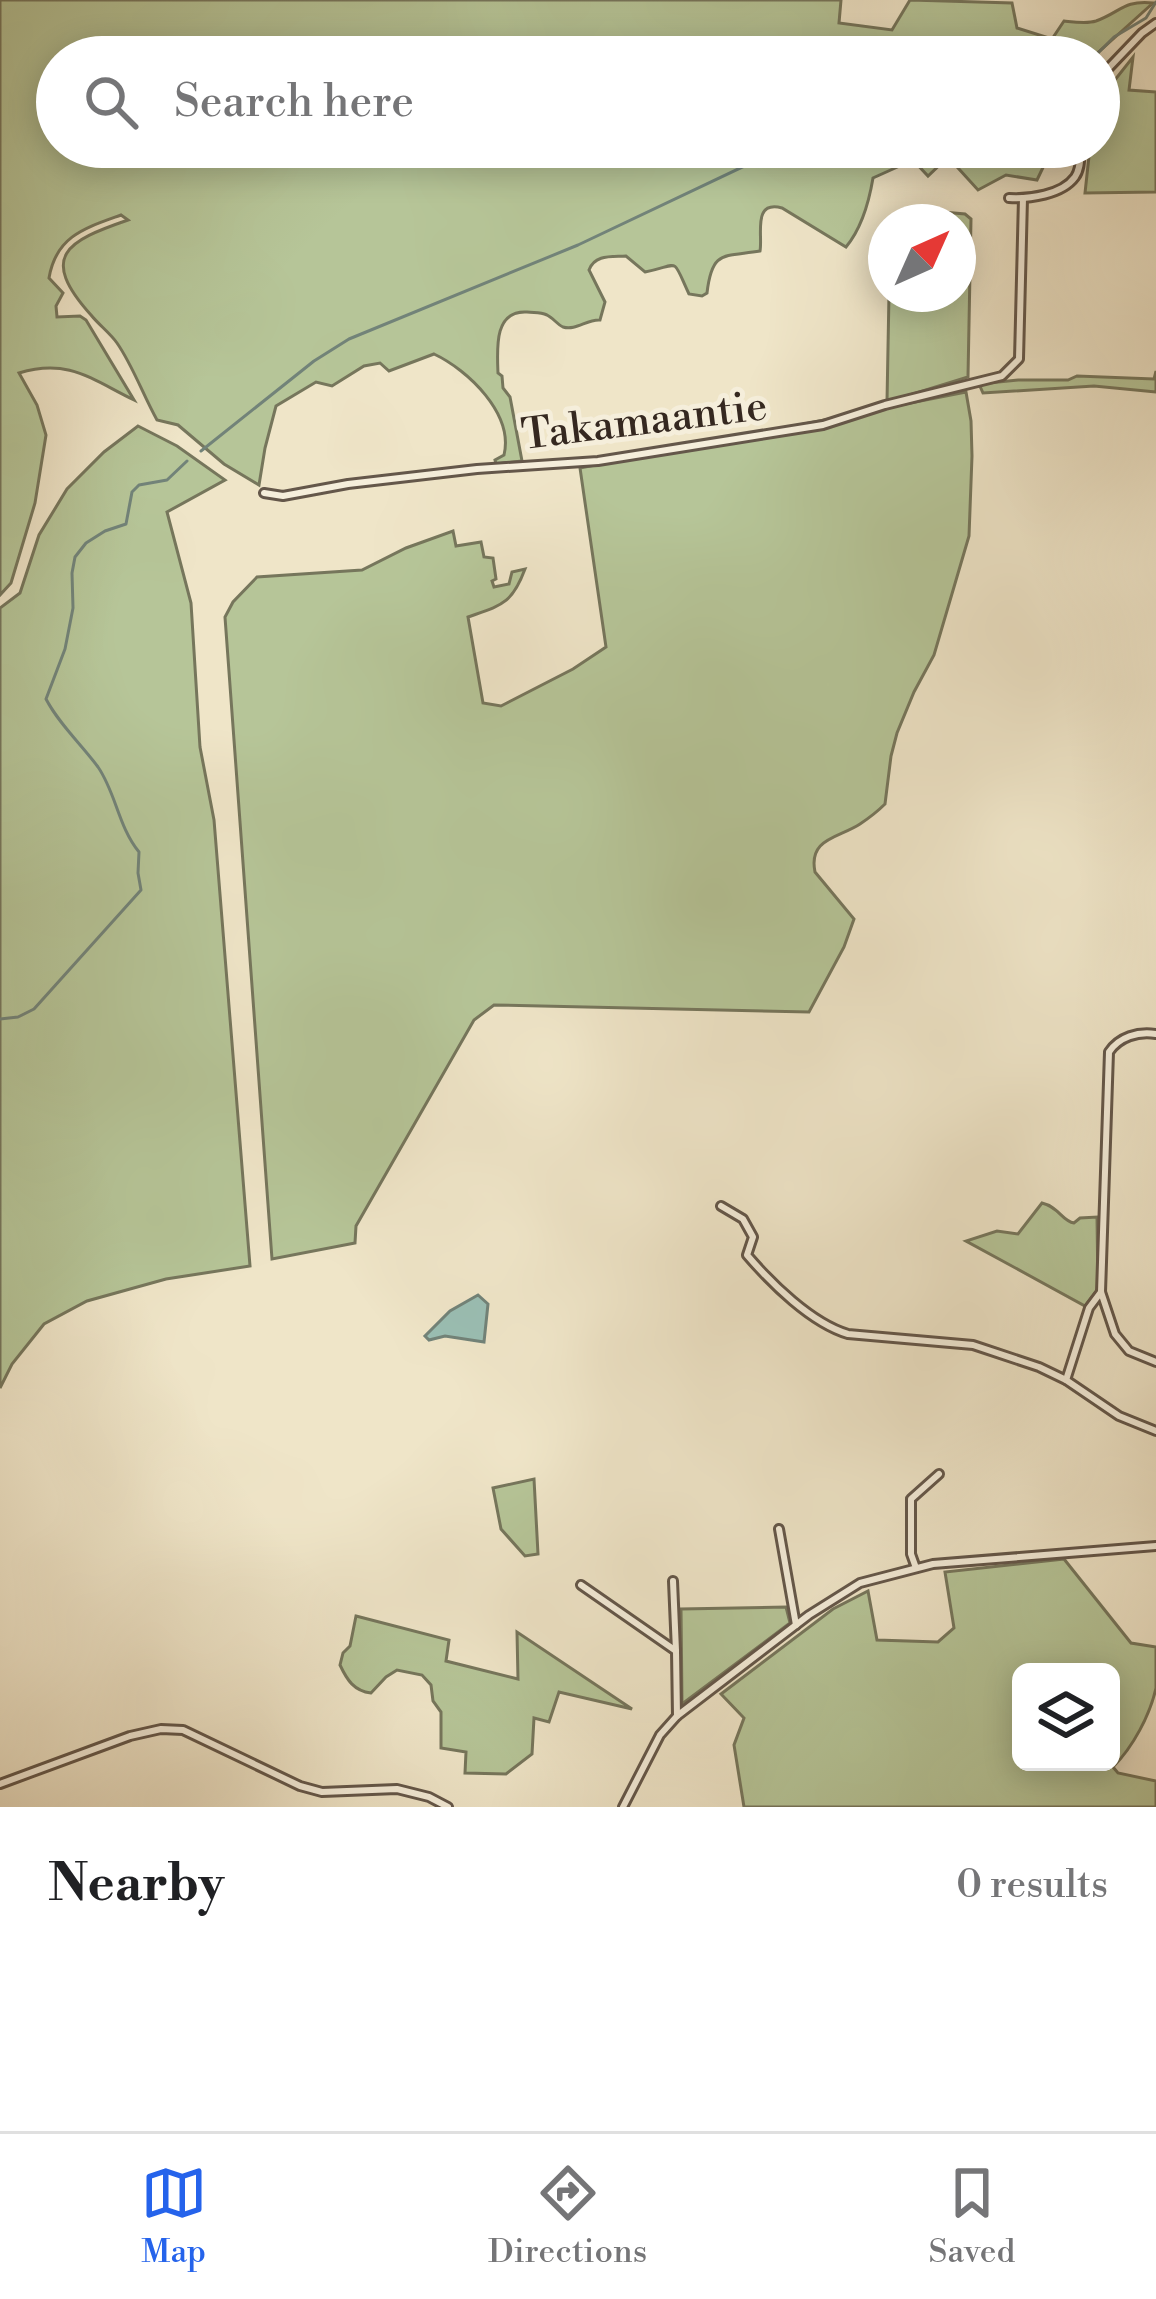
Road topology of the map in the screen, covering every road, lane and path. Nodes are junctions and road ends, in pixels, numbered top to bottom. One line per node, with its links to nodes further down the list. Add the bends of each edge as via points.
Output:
1 (1156, 23): 2 (street)
2 (1120, 56)
3 (1079, 168): 5 (street, via 1069,183)
4 (1009, 197): 5 (street)
5 (1023, 198): 6 (street, Takamaantie, via 1018,359 1002,376 823,425 598,460)
6 (264, 493)
7 (1156, 1034): 9 (street, via 1129,1036 1109,1052)
8 (721, 1205): 11 (street, via 753,1237 747,1255 829,1328 973,1345)
9 (1101, 1292): 10 (street, via 1114,1334); 11 (street)
10 (1156, 1362)
11 (1066, 1380): 12 (street)
12 (1156, 1431)
13 (939, 1474): 16 (street, via 911,1499)
14 (779, 1529): 19 (street)
15 (1156, 1546): 16 (street)
16 (916, 1568): 19 (street, via 860,1583)
17 (673, 1581): 20 (street)
18 (581, 1585): 20 (street)
19 (796, 1625): 21 (street)
20 (676, 1651): 21 (street)
21 (676, 1716): 24 (street)
22 (0, 1784): 23 (street, via 130,1736 182,1730 300,1786 397,1790)
23 (448, 1807)
24 (623, 1807)

